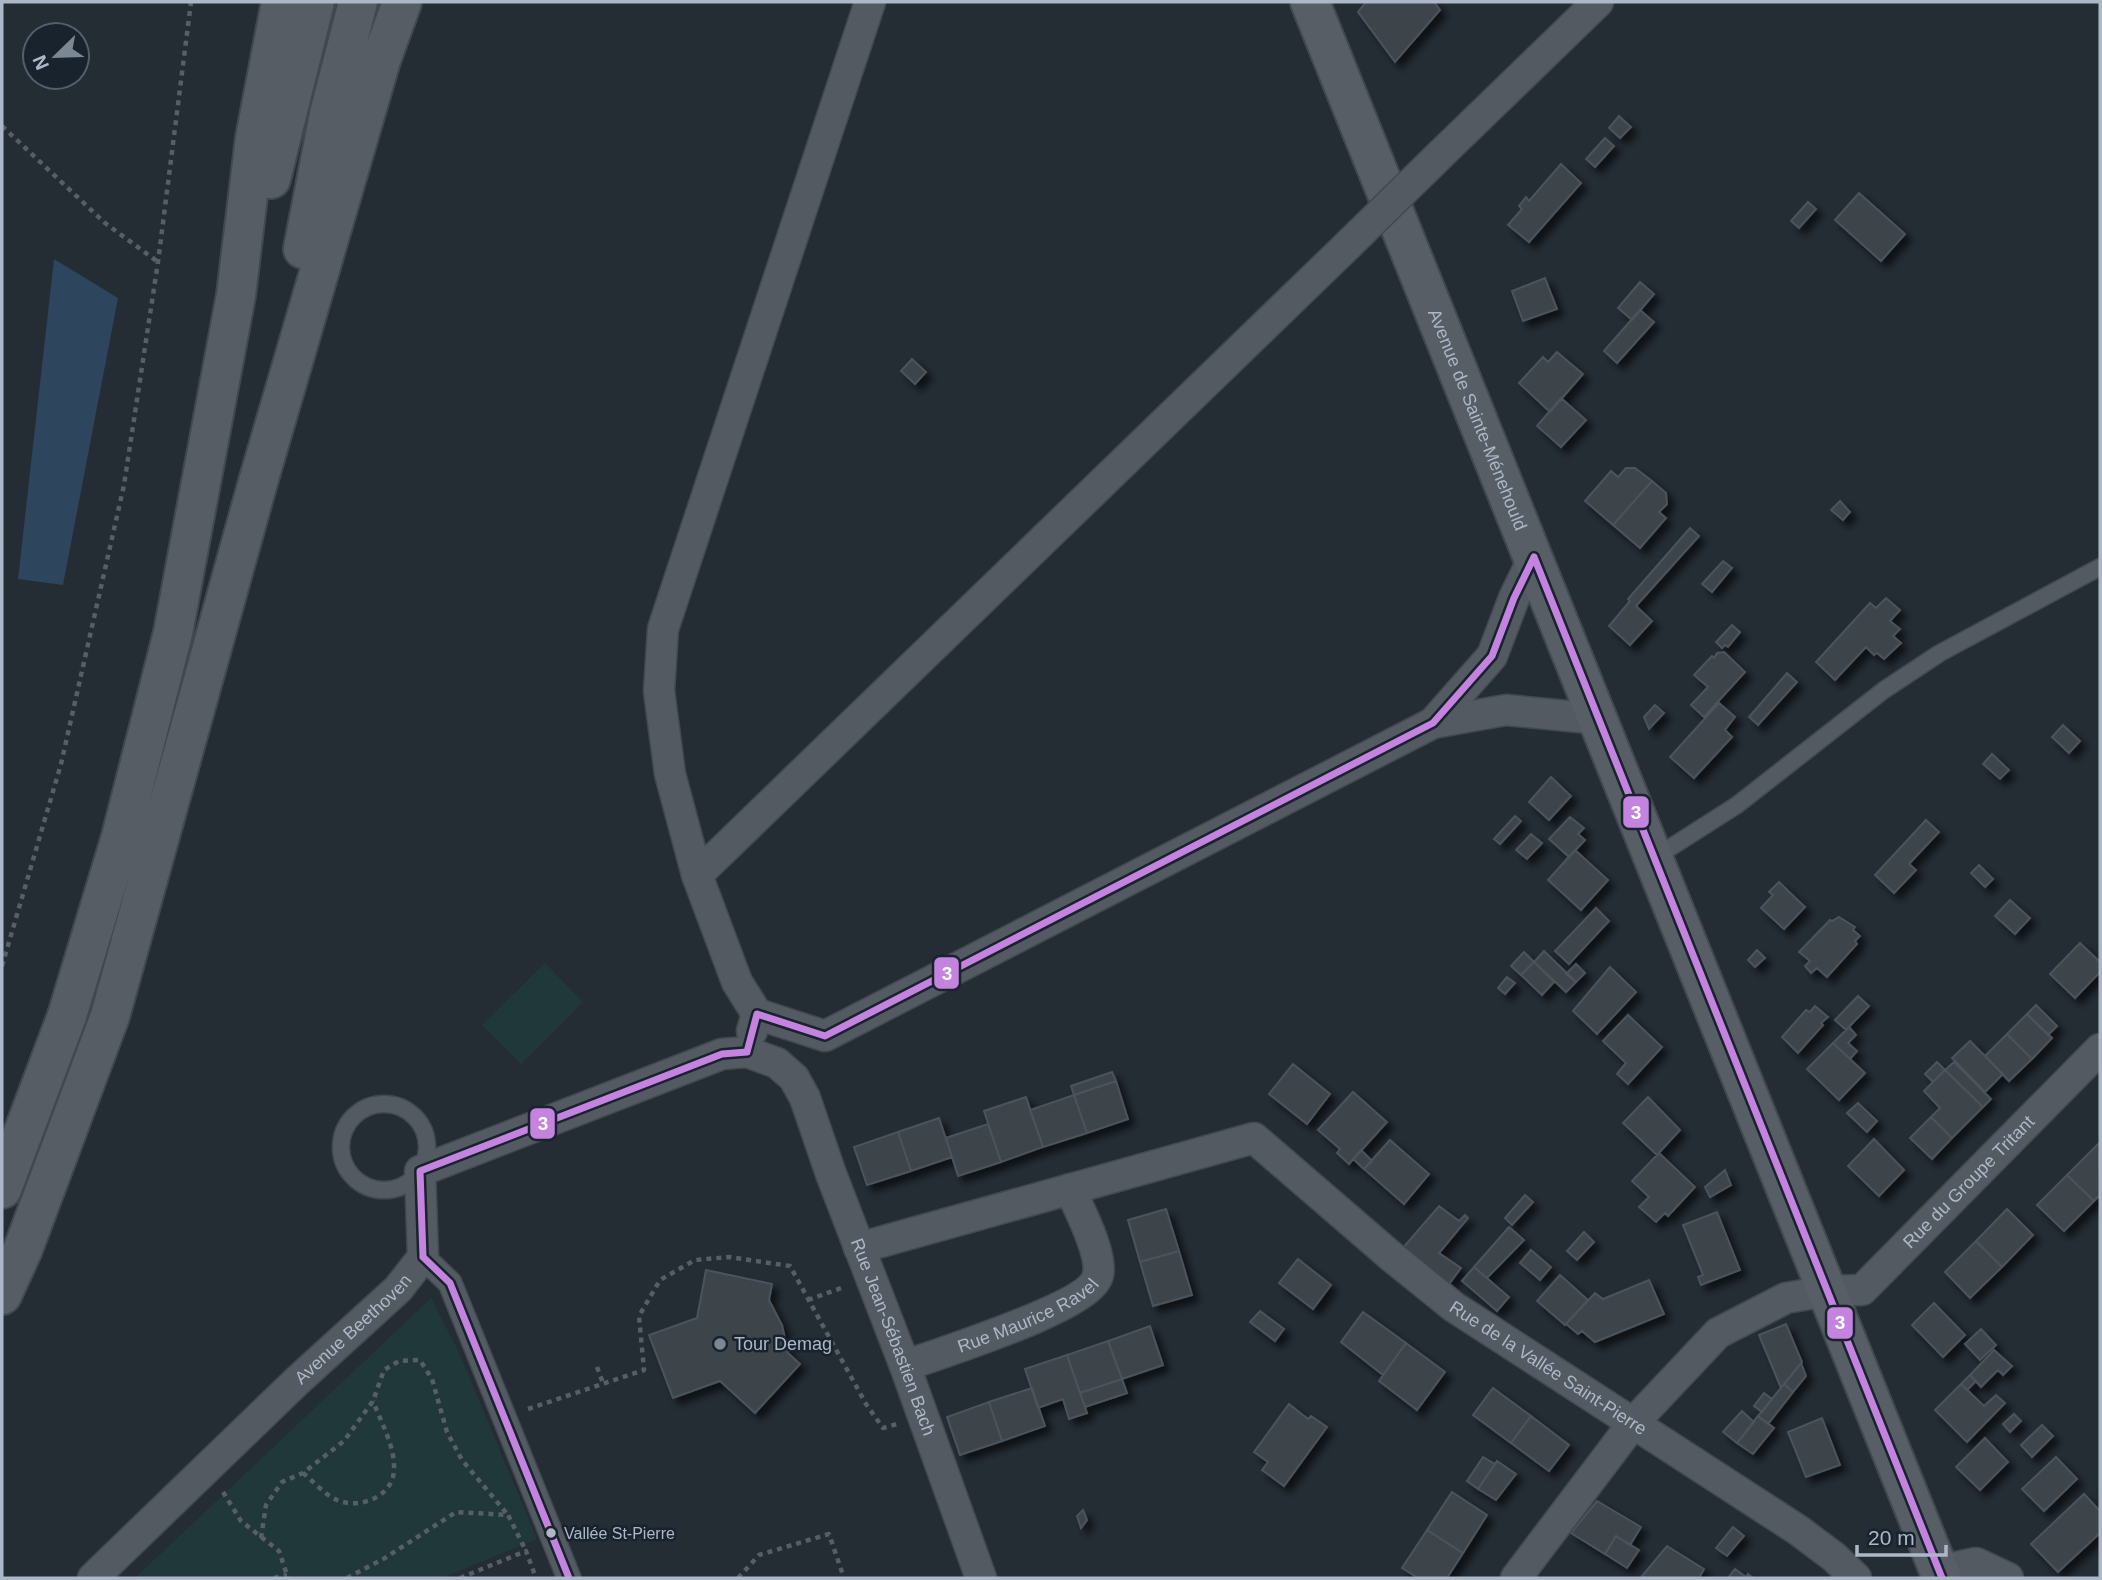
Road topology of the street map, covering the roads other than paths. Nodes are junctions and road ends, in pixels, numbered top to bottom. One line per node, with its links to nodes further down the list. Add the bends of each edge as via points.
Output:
1 (281, 2): 8 (main road, via 255,138)
2 (315, 2): 8 (main road, via 278,159)
3 (358, 2): 9 (main road, via 329,114)
4 (401, 2): 9 (main road)
5 (870, 2): 15 (street, via 663,629 660,691 670,774)
6 (1310, 2): 10 (main road, Avenue de Sainte-Ménehould)
7 (1598, 2): 15 (street, bridge)
8 (236, 295): 20 (main road, via 173,633 121,837 67,1016)
9 (258, 482): 25 (main road, via 110,1016)
10 (1534, 557): 12 (main road, Avenue de Sainte-Ménehould); 13 (street, via 1492,656)
11 (2100, 567): 14 (lane, via 1940,653 1884,690 1737,805)
12 (1599, 719): 13 (street, via 1506,710); 14 (main road, Avenue de Sainte-Ménehould)
13 (1433, 723): 16 (street, via 825,1036)
14 (1654, 858): 24 (main road, Avenue de Sainte-Ménehould)
15 (697, 875): 16 (street, via 737,982)
16 (757, 1014): 18 (street)
17 (2100, 1049): 24 (street, Rue du Groupe Tritant, via 1861,1290)
18 (747, 1052): 19 (street, via 722,1054); 22 (street, Rue Jean-Sébastien Bach, via 777,1063 794,1078)
19 (420, 1171): 19 (lane, via 428,1147 425,1133 406,1110 377,1105 363,1110 344,1129 342,1157 347,1169 367,1188 394,1190 407,1185); 23 (street, Avenue Beethoven)
20 (2, 1189)
21 (1070, 1189): 22 (street); 26 (street, Rue Maurice Ravel, via 1096,1253 1098,1276 1087,1292 1057,1310); 27 (street, Rue de la Vallée Saint-Pierre, via 1254,1138 1454,1307)
22 (859, 1248): 26 (street, Rue Jean-Sébastien Bach)
23 (423, 1257): 29 (street, Avenue Beethoven, via 398,1289); 30 (street, via 450,1283)
24 (1827, 1291): 27 (street, Rue du Groupe Tritant, via 1786,1298 1718,1333); 28 (main road, Avenue de Sainte-Ménehould)
25 (2, 1295)
26 (905, 1366): 31 (street, Rue Jean-Sébastien Bach)
27 (1634, 1422): 32 (street, Rue du Groupe Tritant); 33 (street, Rue de la Vallée Saint-Pierre, via 1798,1530)
28 (1940, 1575): 34 (street, via 1976,1563)
29 (93, 1578)
30 (569, 1578)
31 (981, 1578)
32 (1516, 1578)
33 (1856, 1578)
34 (2008, 1578)

